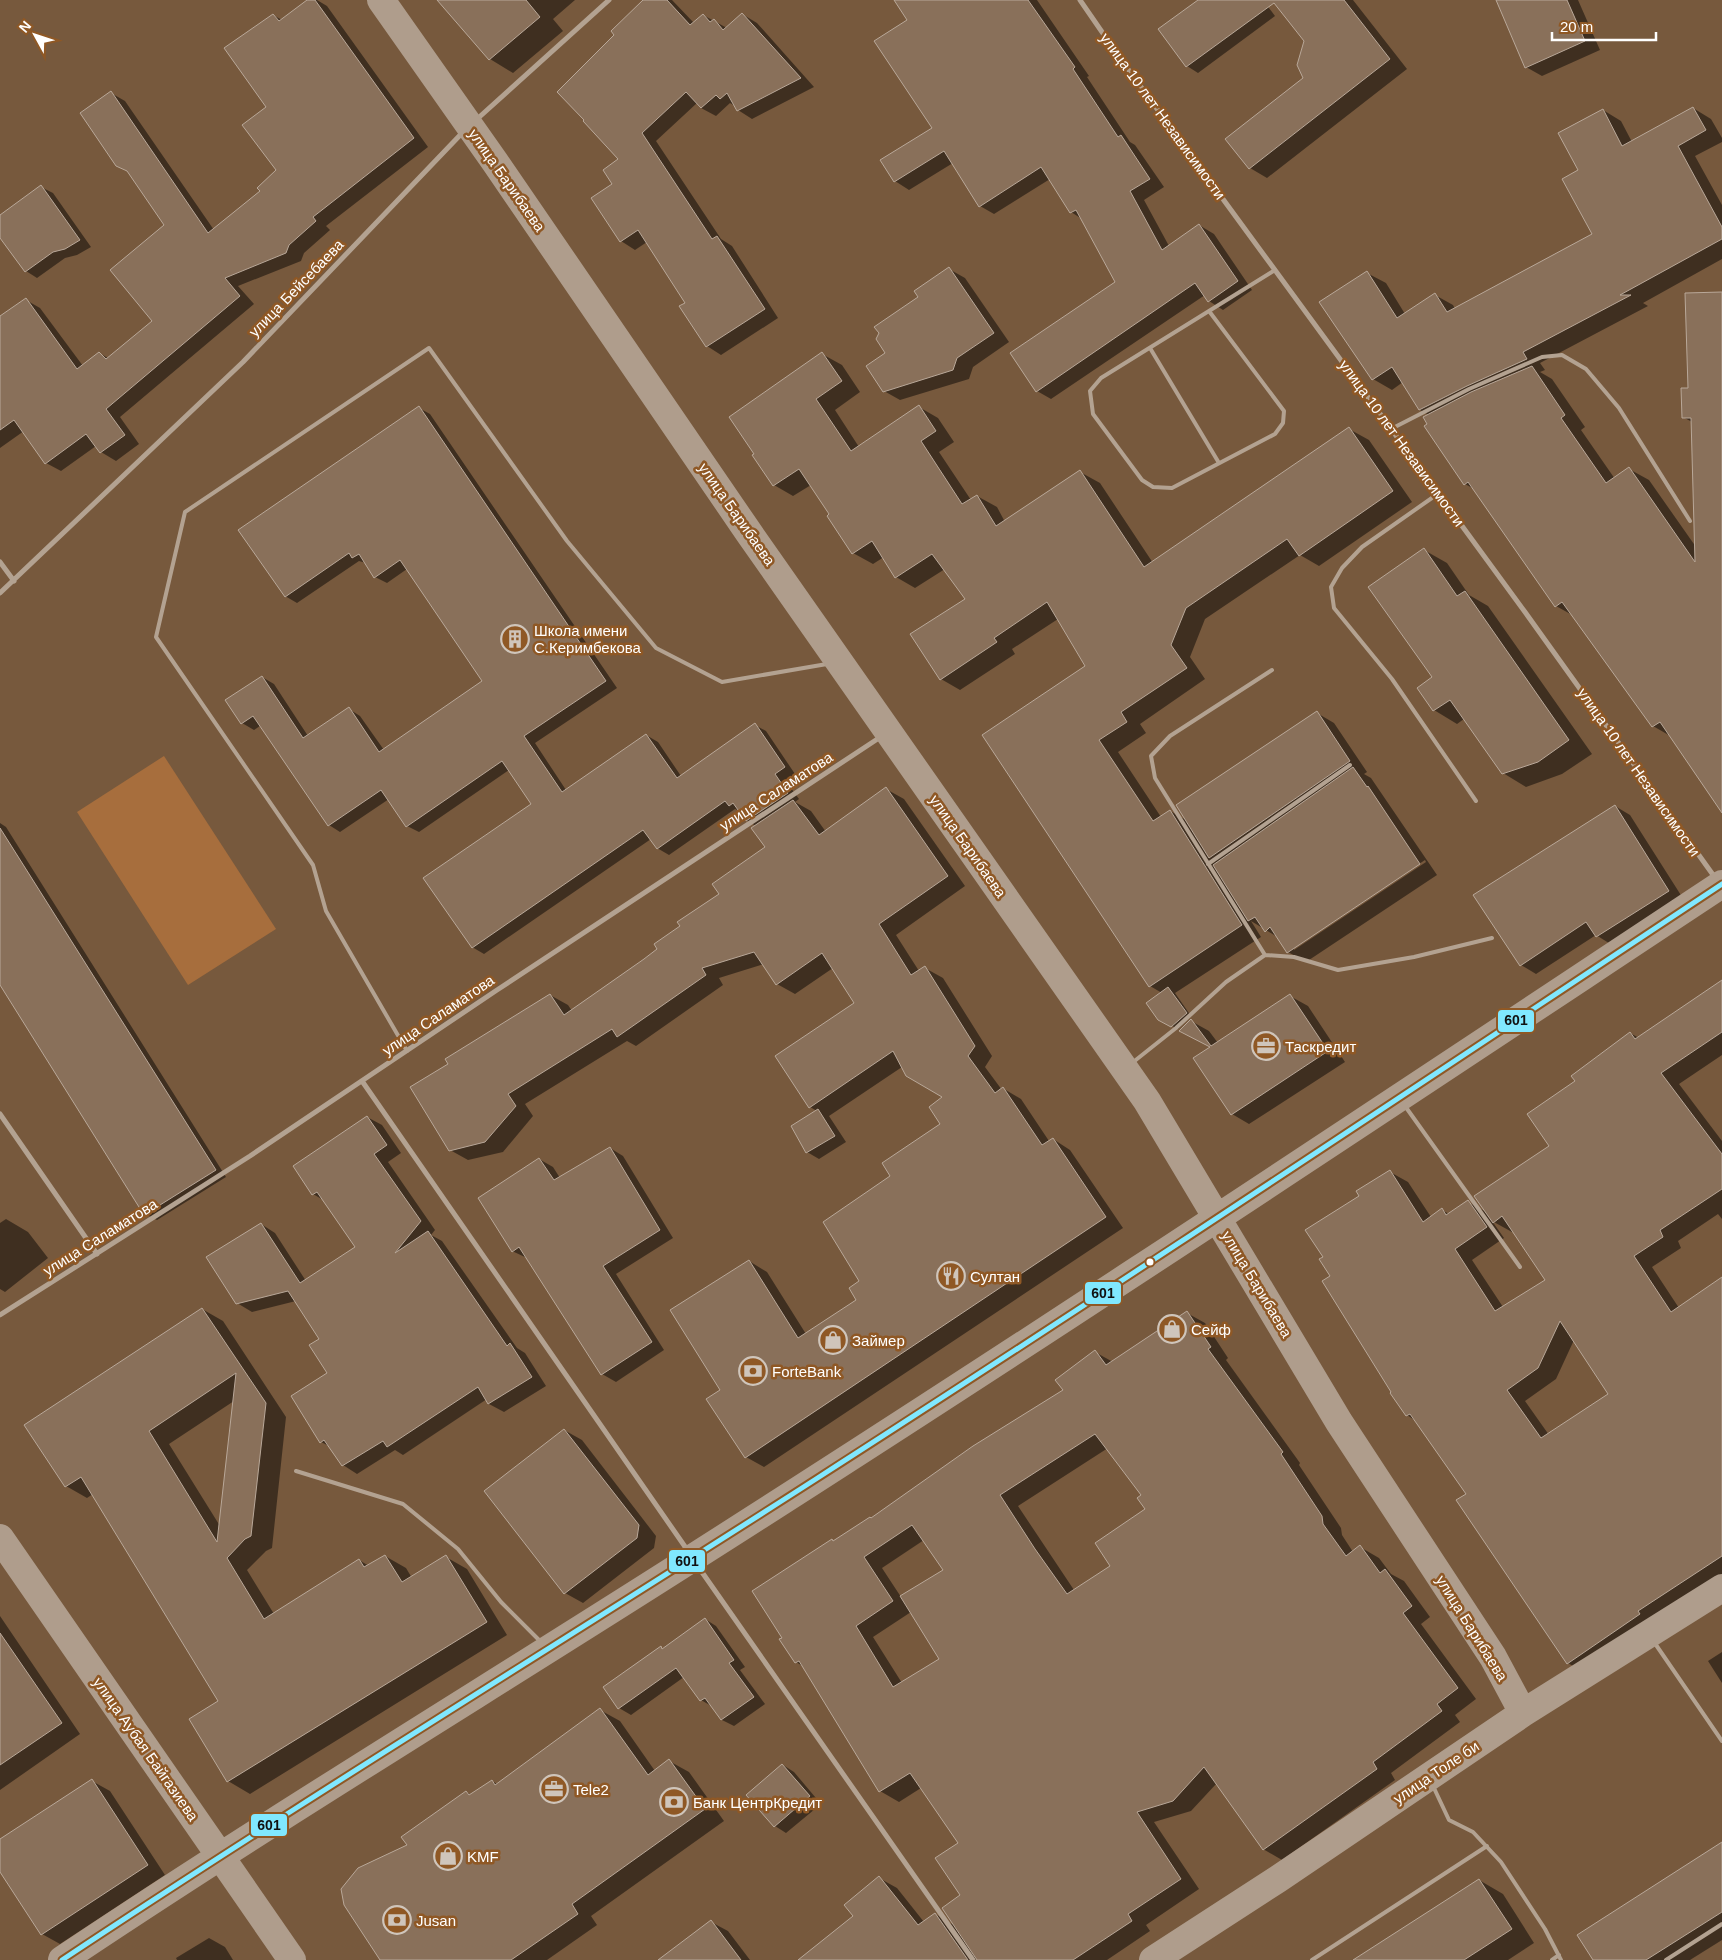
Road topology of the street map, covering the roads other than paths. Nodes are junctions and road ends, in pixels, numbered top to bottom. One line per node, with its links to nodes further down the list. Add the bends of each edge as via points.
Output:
1 (381, 0): 4 (street, улица Барибаева)
2 (609, 0): 4 (street, улица Бейсебаева)
3 (1080, 0): 5 (street, улица 10 лет Независимости)
4 (469, 126): 13 (street, улица Бейсебаева, via 243,362); 15 (street, улица Барибаева)
5 (1275, 270): 6 (lane); 8 (street, улица 10 лет Независимости)
6 (1209, 311): 7 (lane); 9 (lane, via 1284,411 1283,423 1275,434)
7 (1150, 348): 9 (lane); 9 (lane, via 1101,378 1090,391 1093,414 1142,480 1153,487 1172,488)
8 (1391, 429): 10 (street, улица 10 лет Независимости); 11 (lane, via 1542,357 1562,355 1586,369 1620,408)
9 (1219, 463)
10 (1438, 493): 19 (lane, via 1362,547 1342,568 1331,587 1334,608 1392,679); 21 (street, улица 10 лет Независимости)
11 (1690, 521)
12 (0, 562): 13 (street)
13 (14, 581): 14 (street, улица Бейсебаева)
14 (0, 593)
15 (839, 662): 17 (street, улица Барибаева); 24 (lane, via 722,682 656,648 567,542 429,348 185,512 156,637 313,865 326,911)
16 (1272, 670): 20 (lane, via 1170,736 1151,756 1155,778)
17 (888, 732): 24 (street, улица Саламатова); 25 (street, улица Барибаева)
18 (1350, 765): 20 (lane)
19 (1476, 801)
20 (1208, 864): 23 (lane)
21 (1721, 886): 27 (street)
22 (1492, 938): 23 (lane, via 1414,957 1338,970 1294,957)
23 (1265, 956): 25 (lane, via 1226,982)
24 (407, 1051): 26 (street, улица Саламатова)
25 (1125, 1069): 29 (street, улица Барибаева)
26 (362, 1081): 30 (street, улица Саламатова); 35 (street)
27 (1400, 1098): 29 (street); 31 (lane)
28 (0, 1114): 30 (street)
29 (1217, 1219): 35 (street); 39 (street, улица Барибаева, via 1339,1422 1492,1657)
30 (97, 1254): 32 (street, улица Саламатова)
31 (1520, 1267)
32 (0, 1315)
33 (296, 1471): 38 (lane, via 403,1504 458,1549 500,1602)
34 (0, 1538): 43 (street, улица Аубая Байгазиева)
35 (692, 1558): 38 (street); 48 (street)
36 (1722, 1588): 37 (street, улица Толе би)
37 (1648, 1634): 39 (street, улица Толе би); 40 (lane)
38 (548, 1649): 43 (street)
39 (1523, 1713): 41 (street, улица Толе би)
40 (1722, 1741)
41 (1429, 1776): 42 (lane, via 1449,1820 1473,1832); 49 (street, улица Толе би)
42 (1487, 1846): 45 (lane, via 1514,1881); 50 (lane)
43 (220, 1856): 46 (street); 47 (street, улица Аубая Байгазиева)
44 (1722, 1924): 52 (lane)
45 (1560, 1958): 51 (lane)
46 (62, 1960)
47 (292, 1960)
48 (972, 1960)
49 (1153, 1960)
50 (1312, 1960)
51 (1552, 1960)
52 (1666, 1960)

